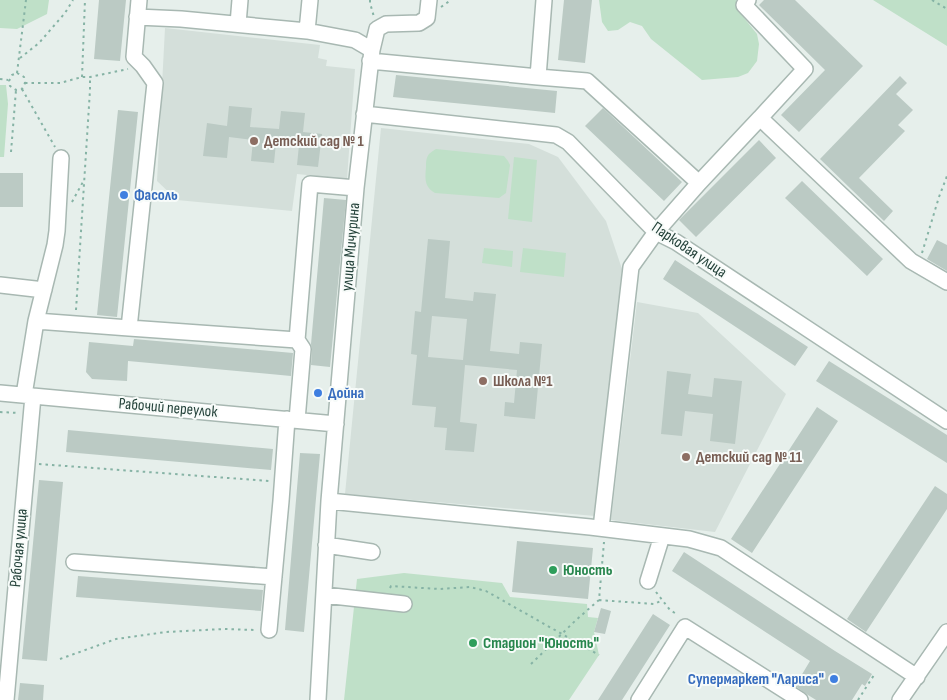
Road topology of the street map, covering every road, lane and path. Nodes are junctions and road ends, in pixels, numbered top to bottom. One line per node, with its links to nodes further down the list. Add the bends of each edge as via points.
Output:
1 (26, 0): 18 (path)
2 (72, 0): 18 (path, via 39,43)
3 (85, 0): 21 (path)
4 (139, 0): 13 (street)
5 (240, 0): 14 (street)
6 (310, 0): 16 (street)
7 (370, 0): 15 (path)
8 (429, 0): 15 (street, via 427,18 419,23 386,24)
9 (544, 0): 23 (street)
10 (748, 0): 30 (street, via 744,5 805,68)
11 (932, 0): 12 (path)
12 (947, 9)
13 (137, 17): 14 (street); 19 (street, via 134,57)
14 (238, 24): 16 (street)
15 (377, 29): 17 (street, улица Мичурина)
16 (307, 31): 17 (street, via 355,40)
17 (371, 55): 23 (street); 29 (street, улица Мичурина)
18 (20, 58): 20 (path)
19 (143, 66): 22 (path); 43 (street, via 155,83)
20 (17, 73): 25 (path); 26 (path, via 24,77)
21 (82, 77): 22 (path); 26 (path, via 60,83)
22 (90, 77): 42 (path)
23 (538, 77): 34 (street, via 587,81)
24 (0, 79): 25 (path)
25 (9, 80): 28 (path, via 10,86)
26 (25, 83): 27 (path)
27 (22, 89): 28 (path); 32 (path)
28 (16, 90): 31 (path)
29 (364, 114): 35 (street, улица Мичурина); 36 (street, Парковая улица, via 556,135 568,142)
30 (760, 118): 34 (street); 37 (street)
31 (11, 152)
32 (61, 158): 40 (street, Рабочая улица, via 57,231)
33 (947, 176): 37 (path)
34 (699, 183): 36 (street)
35 (356, 188): 44 (street, via 310,184); 51 (street, улица Мичурина)
36 (656, 232): 50 (street, Парковая улица, via 676,242); 55 (street, via 631,267)
37 (918, 265): 38 (street)
38 (947, 282)
39 (0, 285): 40 (street)
40 (44, 290): 41 (street, Рабочая улица)
41 (36, 321): 42 (street); 46 (street, Рабочая улица)
42 (75, 323): 43 (street)
43 (129, 328): 44 (street)
44 (297, 340): 49 (street, via 303,350)
45 (0, 393): 46 (street, Рабочий переулок)
46 (28, 396): 48 (street, Рабочая улица); 49 (street, Рабочий переулок)
47 (0, 412): 48 (path)
48 (31, 414): 52 (street, Рабочая улица)
49 (292, 419): 51 (street, Рабочий переулок); 53 (street)
50 (947, 421)
51 (336, 424): 54 (street, улица Мичурина)
52 (27, 463): 53 (path); 76 (street, Рабочая улица)
53 (282, 482): 60 (street)
54 (329, 501): 55 (street); 57 (street, улица Мичурина)
55 (603, 535): 56 (street); 63 (path)
56 (662, 536): 61 (street); 74 (street, via 689,538 721,548)
57 (326, 545): 58 (street); 62 (street, улица Мичурина)
58 (372, 552)
59 (74, 562): 60 (street)
60 (274, 577): 67 (street)
61 (648, 581)
62 (324, 595): 65 (street); 77 (street, улица Мичурина)
63 (599, 600): 64 (path, via 654,604); 69 (path)
64 (663, 600)
65 (388, 602): 66 (street); 69 (path, via 390,586 470,587 486,591)
66 (404, 604)
67 (269, 630): 71 (path, via 224,629 116,639)
68 (947, 632): 74 (street)
69 (562, 634): 70 (path); 72 (path)
70 (599, 654)
71 (60, 659)
72 (531, 664)
73 (874, 675): 79 (path)
74 (917, 677): 80 (street)
75 (791, 698): 78 (street, via 685,627)
76 (6, 700)
77 (318, 700)
78 (639, 700)
79 (858, 700)
80 (900, 700)

